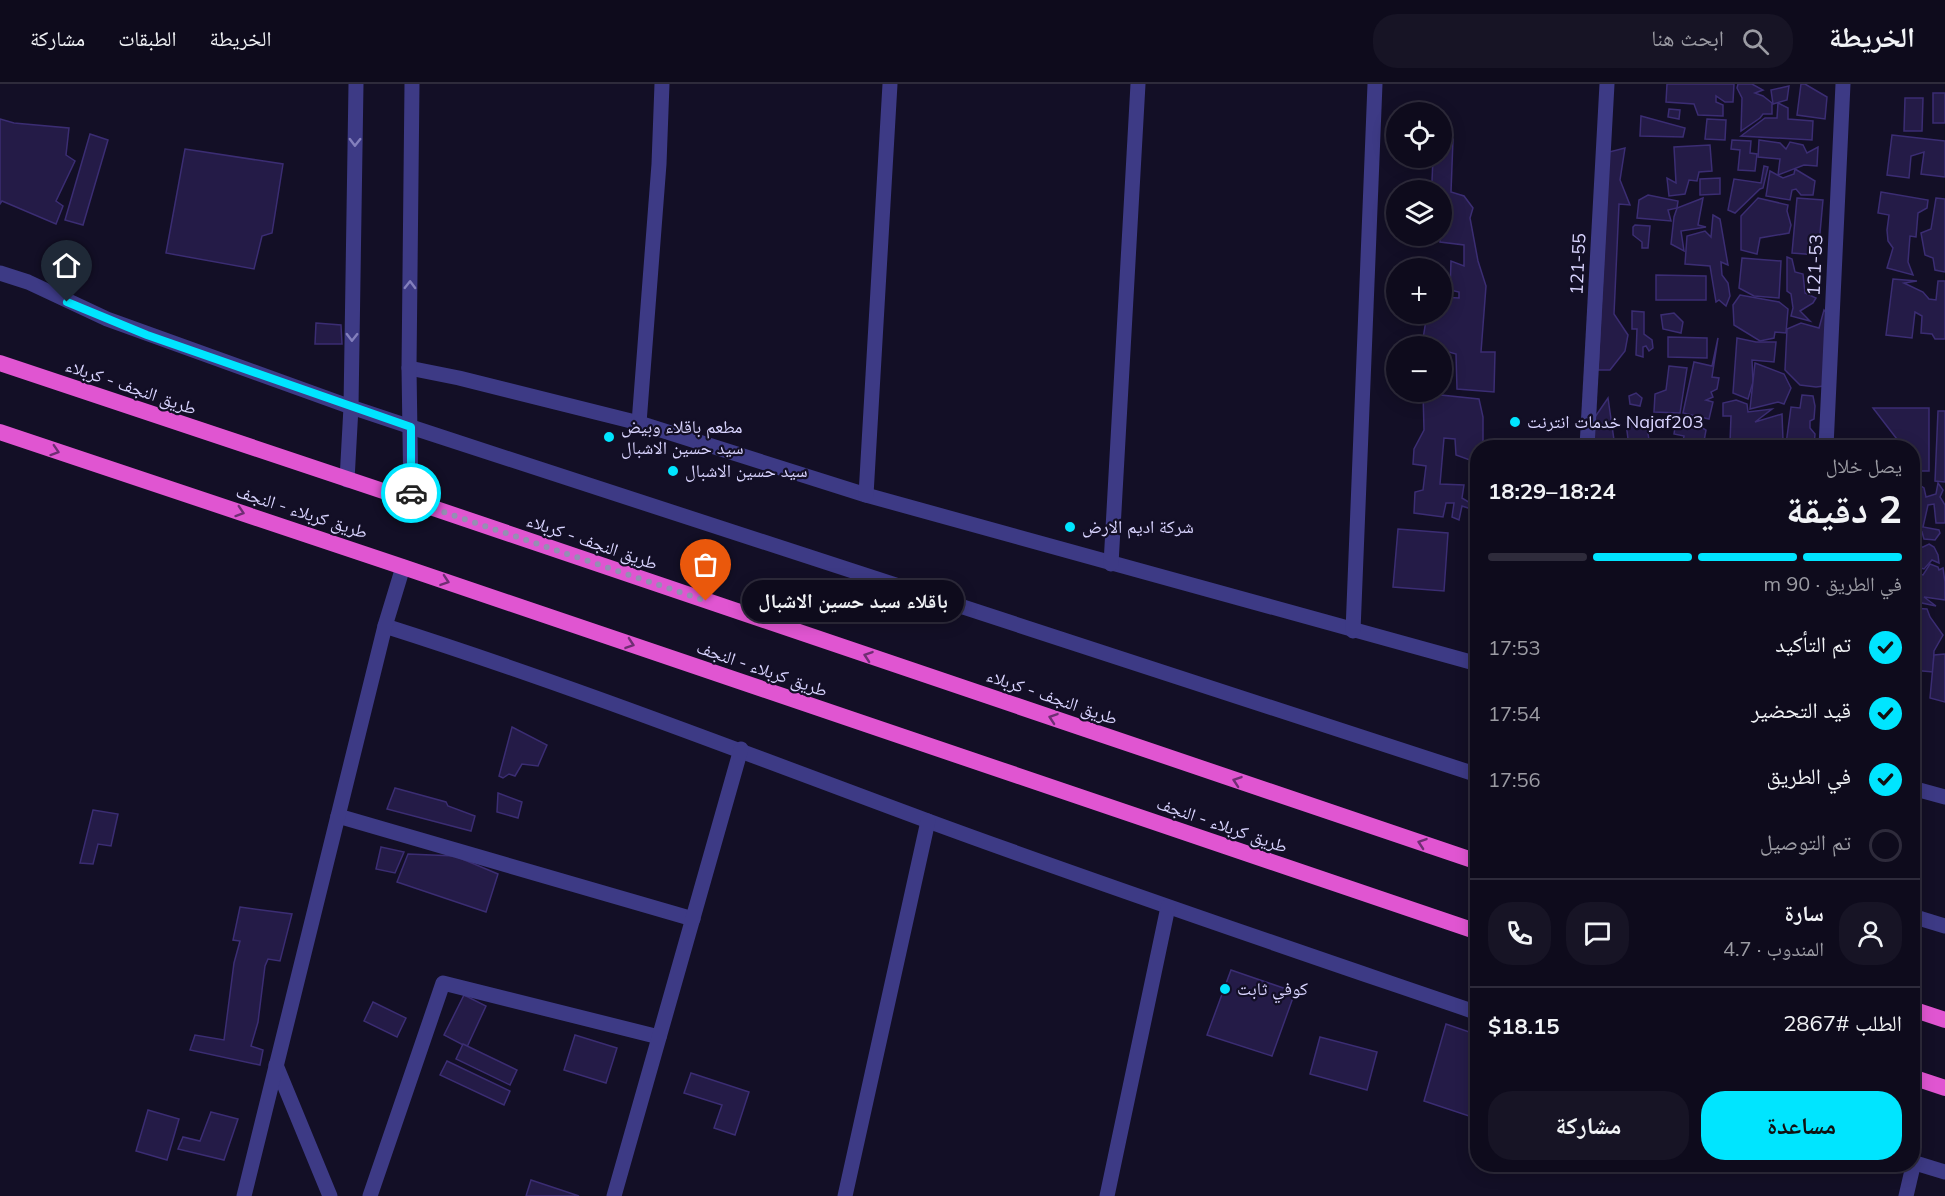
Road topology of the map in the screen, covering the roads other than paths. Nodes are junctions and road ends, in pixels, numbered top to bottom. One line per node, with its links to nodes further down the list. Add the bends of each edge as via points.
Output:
1 (356, 84): 12 (street, one-way to 12)
2 (412, 84): 11 (street, one-way to 2)
3 (662, 84): 13 (street)
4 (890, 84): 19 (street)
5 (1138, 84): 21 (street)
6 (1375, 84): 24 (street)
7 (1607, 84): 16 (street, 121-55)
8 (1844, 84): 17 (street, 121-53)
9 (0, 273): 12 (street, via 107,319)
10 (0, 363): 18 (highway, طريق النجف - کربلاء)
11 (409, 368): 13 (street); 14 (street)
12 (351, 407): 14 (street); 18 (street)
13 (639, 423): 19 (street)
14 (411, 427): 20 (street); 27 (street)
15 (0, 432): 22 (highway, طريق کربلاء - النجف, one-way to 22)
16 (1587, 440)
17 (1826, 440)
18 (347, 480): 20 (highway, طريق النجف - کربلاء)
19 (866, 495): 21 (street)
20 (411, 501): 32 (highway, طريق النجف - کربلاء, one-way to 20)
21 (1111, 564): 24 (street)
22 (403, 567): 23 (street); 37 (highway, طريق کربلاء - النجف, one-way to 37)
23 (385, 626): 26 (street); 30 (street)
24 (1353, 631): 25 (street)
25 (1470, 662)
26 (741, 749): 31 (street); 35 (street)
27 (1470, 772)
28 (1920, 790): 29 (street)
29 (1945, 797)
30 (338, 816): 35 (street); 42 (street)
31 (928, 821): 33 (street); 52 (street)
32 (1470, 859)
33 (1168, 907): 38 (street); 53 (street)
34 (1920, 918): 36 (street)
35 (693, 919): 41 (street)
36 (1945, 926)
37 (1470, 929)
38 (1470, 1010)
39 (1920, 1012): 40 (highway)
40 (1945, 1020)
41 (659, 1037): 50 (street, via 443,983); 51 (street)
42 (276, 1065): 48 (street); 49 (street)
43 (1920, 1080): 44 (highway)
44 (1945, 1088)
45 (1920, 1164): 47 (street)
46 (1911, 1172): 54 (street)
47 (1945, 1172)
48 (244, 1196)
49 (330, 1196)
50 (370, 1196)
51 (614, 1196)
52 (845, 1196)
53 (1107, 1196)
54 (1906, 1196)

